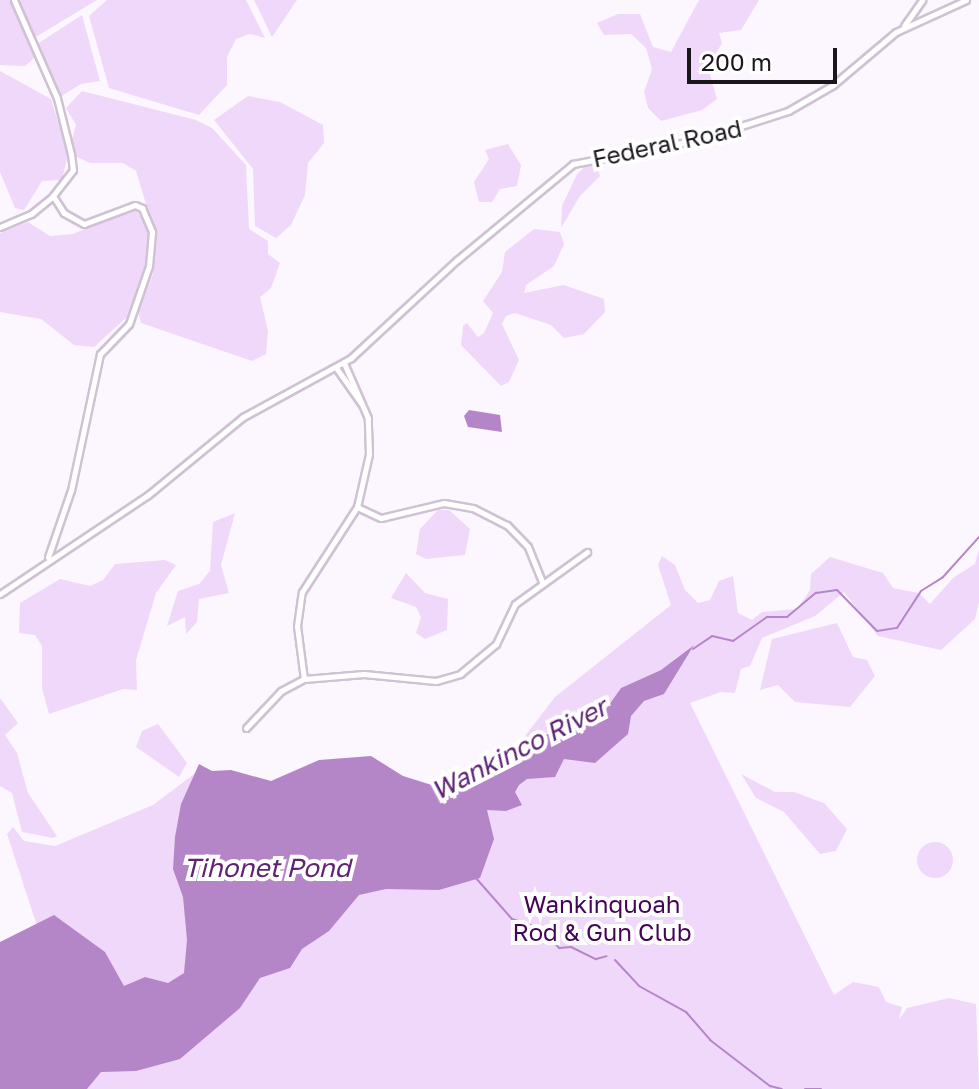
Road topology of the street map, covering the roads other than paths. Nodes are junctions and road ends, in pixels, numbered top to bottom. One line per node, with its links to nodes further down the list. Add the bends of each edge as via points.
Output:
1 (14, 0): 5 (street, via 57,98 71,154 73,170)
2 (922, 0): 4 (street)
3 (966, 0): 4 (street, Federal Road)
4 (902, 29): 7 (street, Federal Road, via 833,85 788,111 697,140 573,164)
5 (53, 196): 6 (street, via 31,214); 12 (street, via 64,213 84,224 135,205 149,219 152,240 144,287 129,324 100,354 71,490)
6 (0, 227)
7 (344, 363): 8 (street, Federal Road); 9 (street)
8 (336, 369): 9 (street); 12 (street, Federal Road, via 243,417 148,495)
9 (362, 403): 10 (street, via 370,434)
10 (357, 507): 13 (street, via 381,518 444,503 473,508 507,525 528,547); 15 (street, via 302,592 297,626)
11 (587, 552): 13 (street)
12 (47, 558): 14 (street, Federal Road)
13 (542, 582): 15 (street, via 515,604 496,644 460,674 436,681 364,674)
14 (0, 594)
15 (304, 679): 16 (street, via 281,691)
16 (246, 728)

